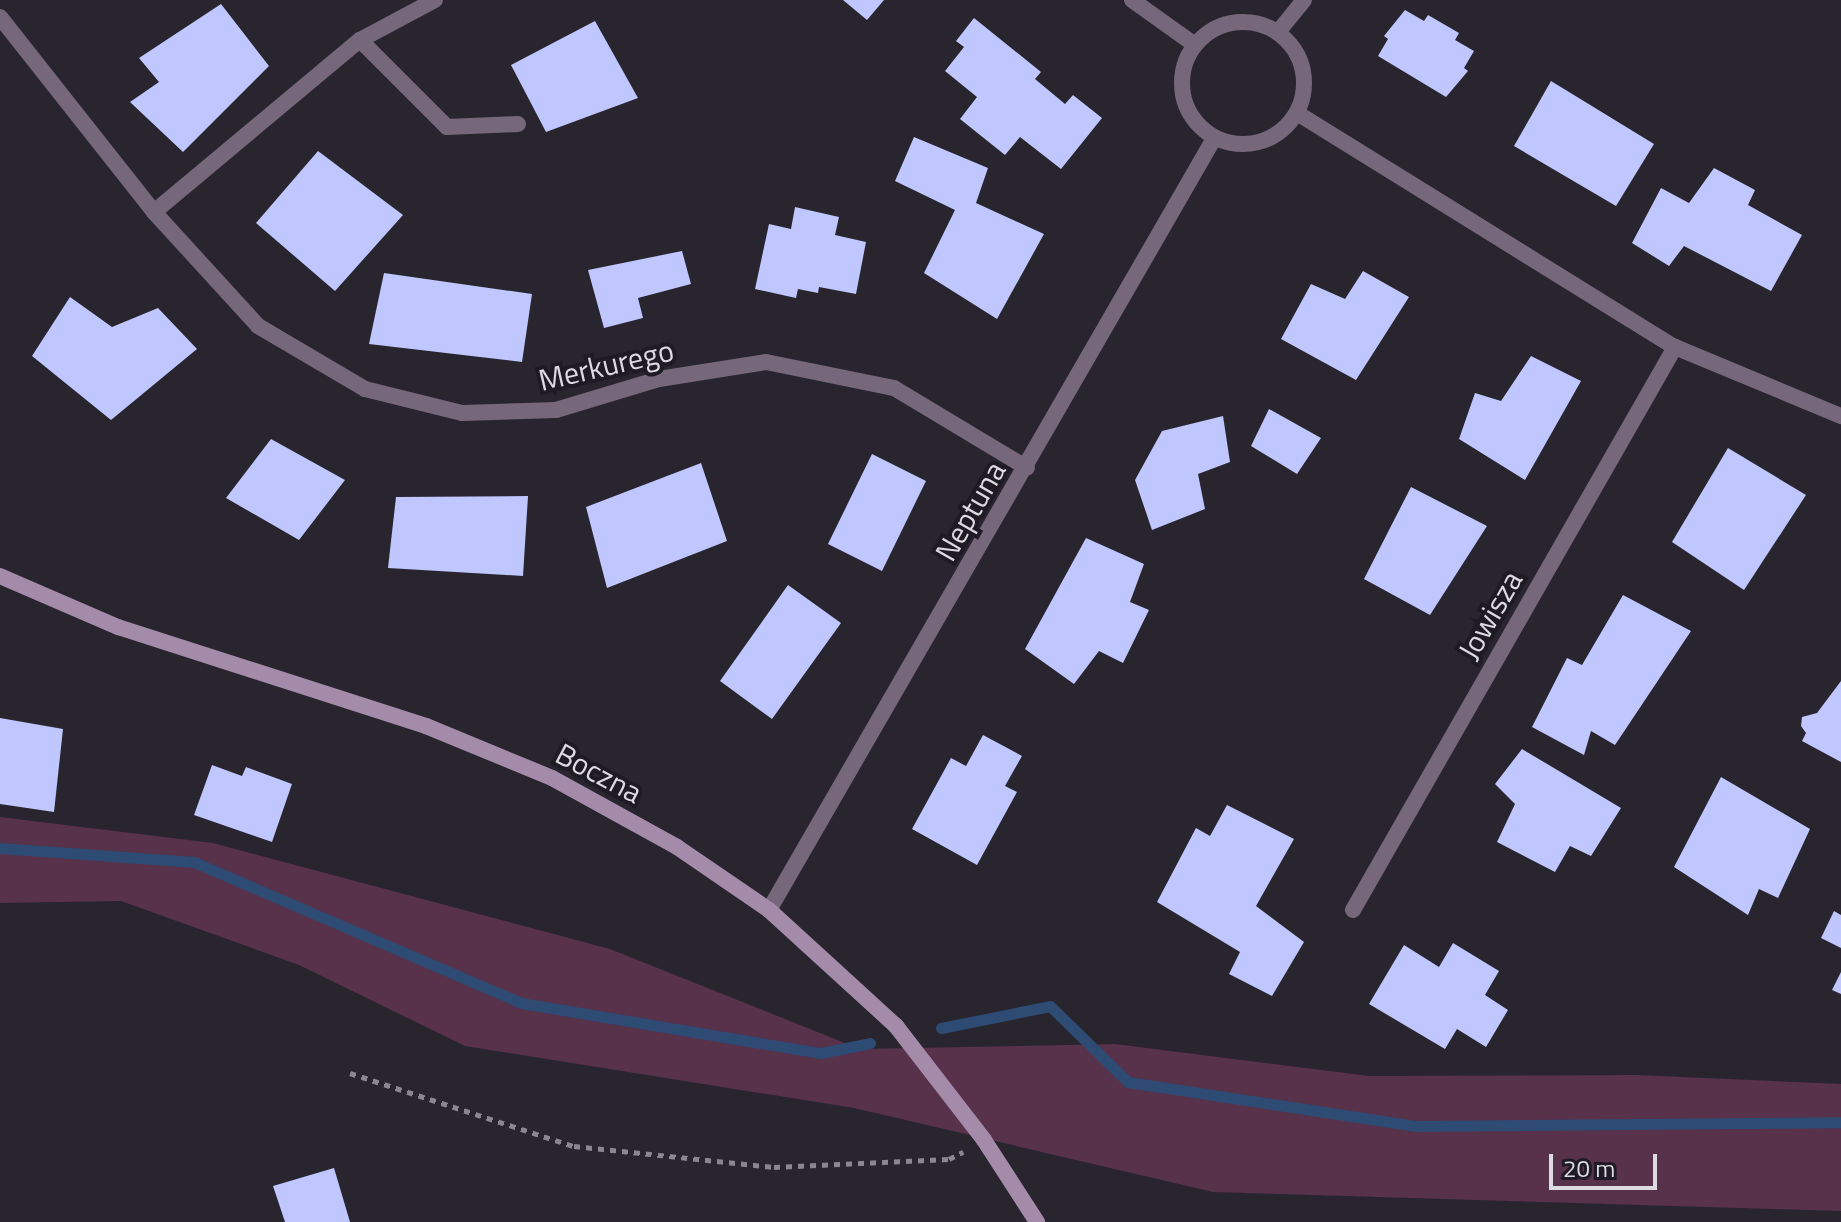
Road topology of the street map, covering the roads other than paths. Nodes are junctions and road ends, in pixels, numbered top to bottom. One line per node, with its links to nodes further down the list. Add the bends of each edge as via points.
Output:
1 (435, 0): 6 (street)
2 (1132, 0): 7 (street)
3 (1304, 0): 5 (street)
4 (0, 17): 11 (street, Merkurego)
5 (1278, 32): 7 (street, via 1234,22 1212,29); 8 (street, via 1298,54 1302,69 1305,84)
6 (360, 40): 9 (street, via 447,127); 11 (street)
7 (1195, 45): 10 (street, via 1184,69 1184,96 1194,120)
8 (1297, 113): 10 (street, via 1282,131 1261,142 1238,144); 12 (street)
9 (518, 124)
10 (1215, 137): 14 (street, Neptuna)
11 (154, 212): 14 (street, Merkurego, via 258,326 365,389 462,413 556,410 659,379 766,362 894,388)
12 (1675, 347): 13 (street); 17 (street, Jowisza)
13 (1841, 416)
14 (1027, 468): 16 (street, Neptuna)
15 (0, 576): 16 (street, Boczna, via 118,627 426,726 552,778 677,847)
16 (769, 910): 18 (street, Boczna, via 896,1026 984,1140)
17 (1353, 910)
18 (1037, 1222)

